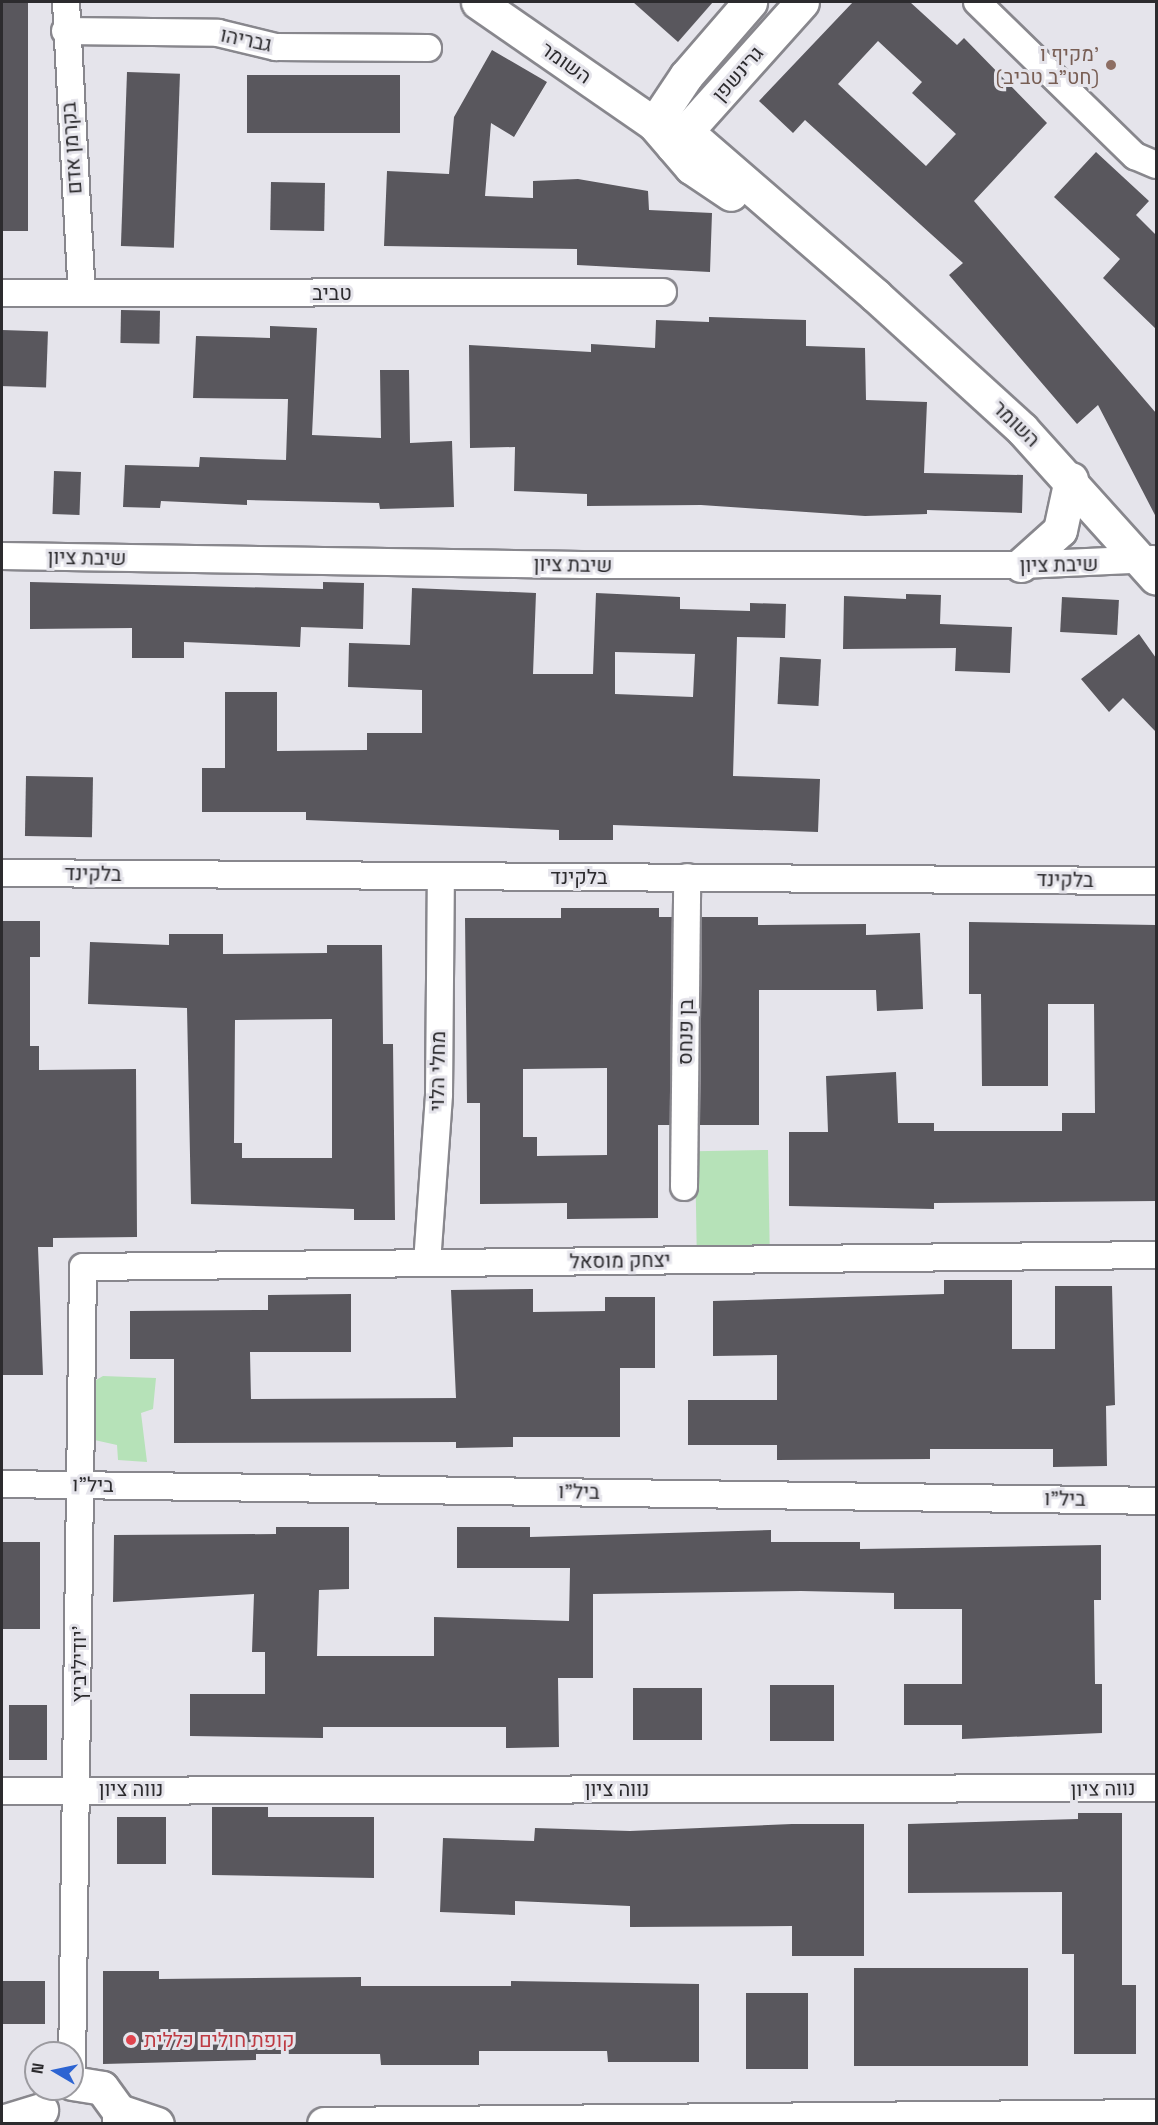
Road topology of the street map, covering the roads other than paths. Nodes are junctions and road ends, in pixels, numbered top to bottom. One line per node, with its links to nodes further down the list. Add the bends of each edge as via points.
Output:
1 (66, 2): 6 (street, בקרמן אדם)
2 (478, 2): 8 (street, השומר)
3 (750, 2): 8 (street, גרינשפן, via 686,76)
4 (802, 2): 8 (street, גרינשפן)
5 (977, 2): 9 (street, via 1135,156)
6 (64, 31): 7 (street, גבריהו, via 218,33 276,47); 12 (street, בקרמן אדם)
7 (428, 48)
8 (672, 134): 13 (street, השומר, via 691,167 876,296)
9 (1156, 165)
10 (2, 292): 12 (street, טביב)
11 (663, 292): 12 (street, טביב)
12 (82, 293)
13 (1071, 479): 15 (street, via 1060,530); 16 (street, השומר)
14 (2, 556): 15 (street, שיבת ציון)
15 (1021, 566): 16 (street, שיבת ציון)
16 (1152, 566)
17 (2, 873): 19 (street, בלקינד)
18 (687, 877): 19 (street, בלקינד); 20 (street, בלקינד); 21 (street, בן פנחס)
19 (441, 878): 23 (street, מחלי הלוי, via 439,1094)
20 (1156, 881)
21 (684, 1187)
22 (1156, 1255): 23 (street, יצחק מוסאל)
23 (428, 1263): 24 (street, יצחק מוסאל)
24 (82, 1267): 26 (street, יודיליביץ')
25 (2, 1484): 26 (street, ביל"ו)
26 (81, 1485): 27 (street, ביל"ו); 29 (street, יודיליביץ')
27 (1156, 1501)
28 (1156, 1788): 29 (street, נווה ציון)
29 (78, 1789): 30 (street, נווה ציון); 31 (street, יודיליביץ')
30 (2, 1791)
31 (78, 2041)
32 (84, 2078): 35 (street, via 112,2098)
33 (46, 2108): 36 (street)
34 (1156, 2115): 38 (street)
35 (119, 2117): 37 (street)
36 (4, 2123)
37 (157, 2124)
38 (324, 2124)

